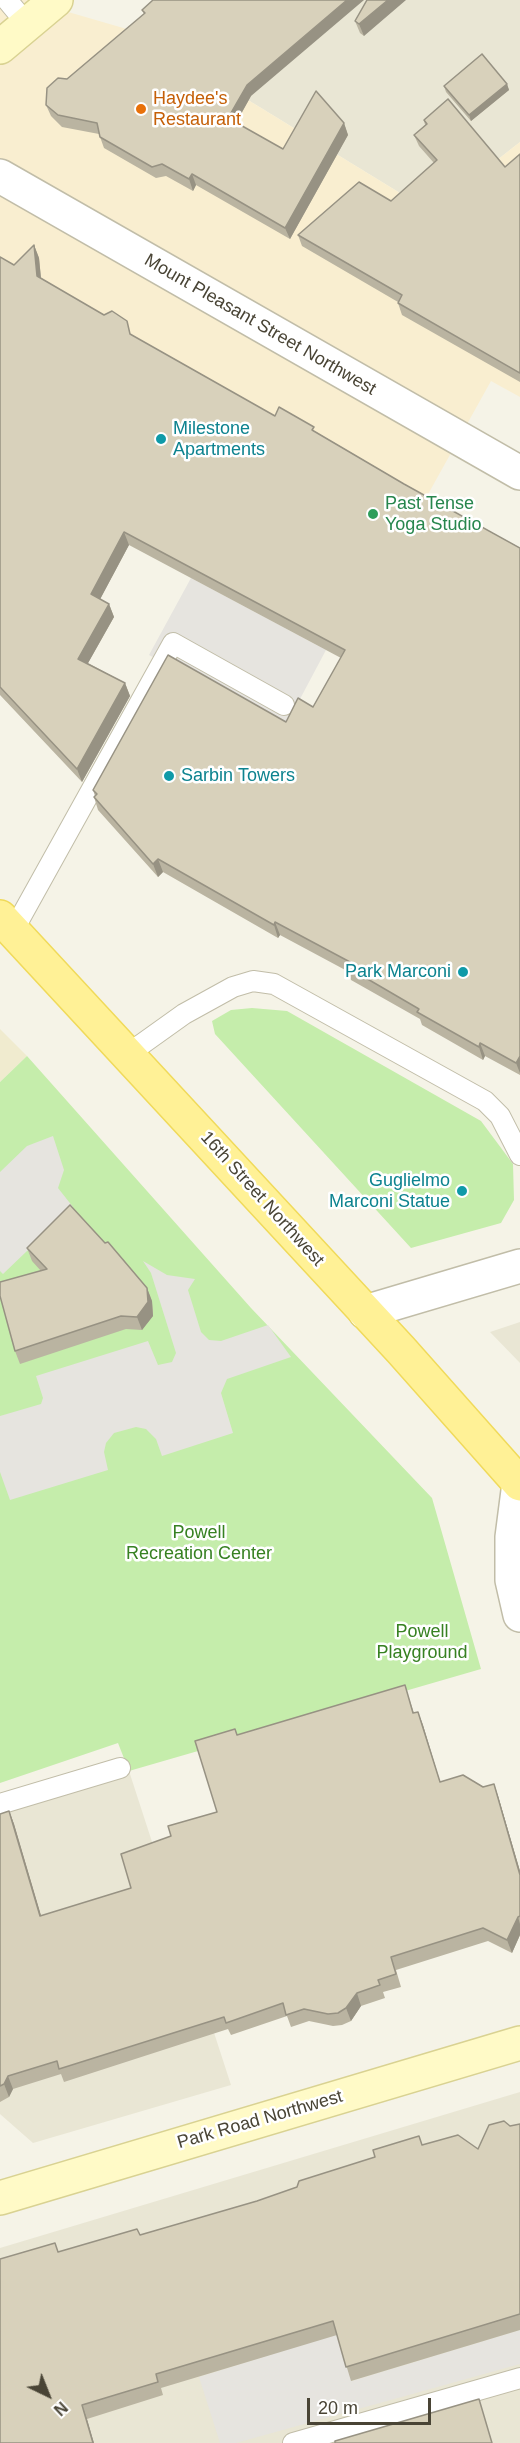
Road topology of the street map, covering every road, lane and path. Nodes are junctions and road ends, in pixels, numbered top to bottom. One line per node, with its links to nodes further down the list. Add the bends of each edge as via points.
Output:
1 (56, 0): 2 (main road)
2 (17, 12): 3 (main road)
3 (0, 47)
4 (0, 176): 5 (street, Mount Pleasant Street Northwest)
5 (520, 473)
6 (284, 705): 7 (lane, via 173,643)
7 (6, 924): 8 (main road, 16th Street Northwest)
8 (128, 1054): 9 (lane, via 184,1014 233,987 253,981 274,984 485,1101 500,1116); 11 (main road, 16th Street Northwest)
9 (520, 1155)
10 (520, 1266): 11 (street)
11 (365, 1312): 12 (main road, 16th Street Northwest)
12 (519, 1484): 13 (street, via 512,1537 512,1580)
13 (520, 1615)
14 (120, 1768): 15 (lane)
15 (0, 1804)
16 (520, 2043): 17 (main road, Park Road Northwest)
17 (6, 2189)
18 (520, 2378): 19 (lane)
19 (293, 2443)

